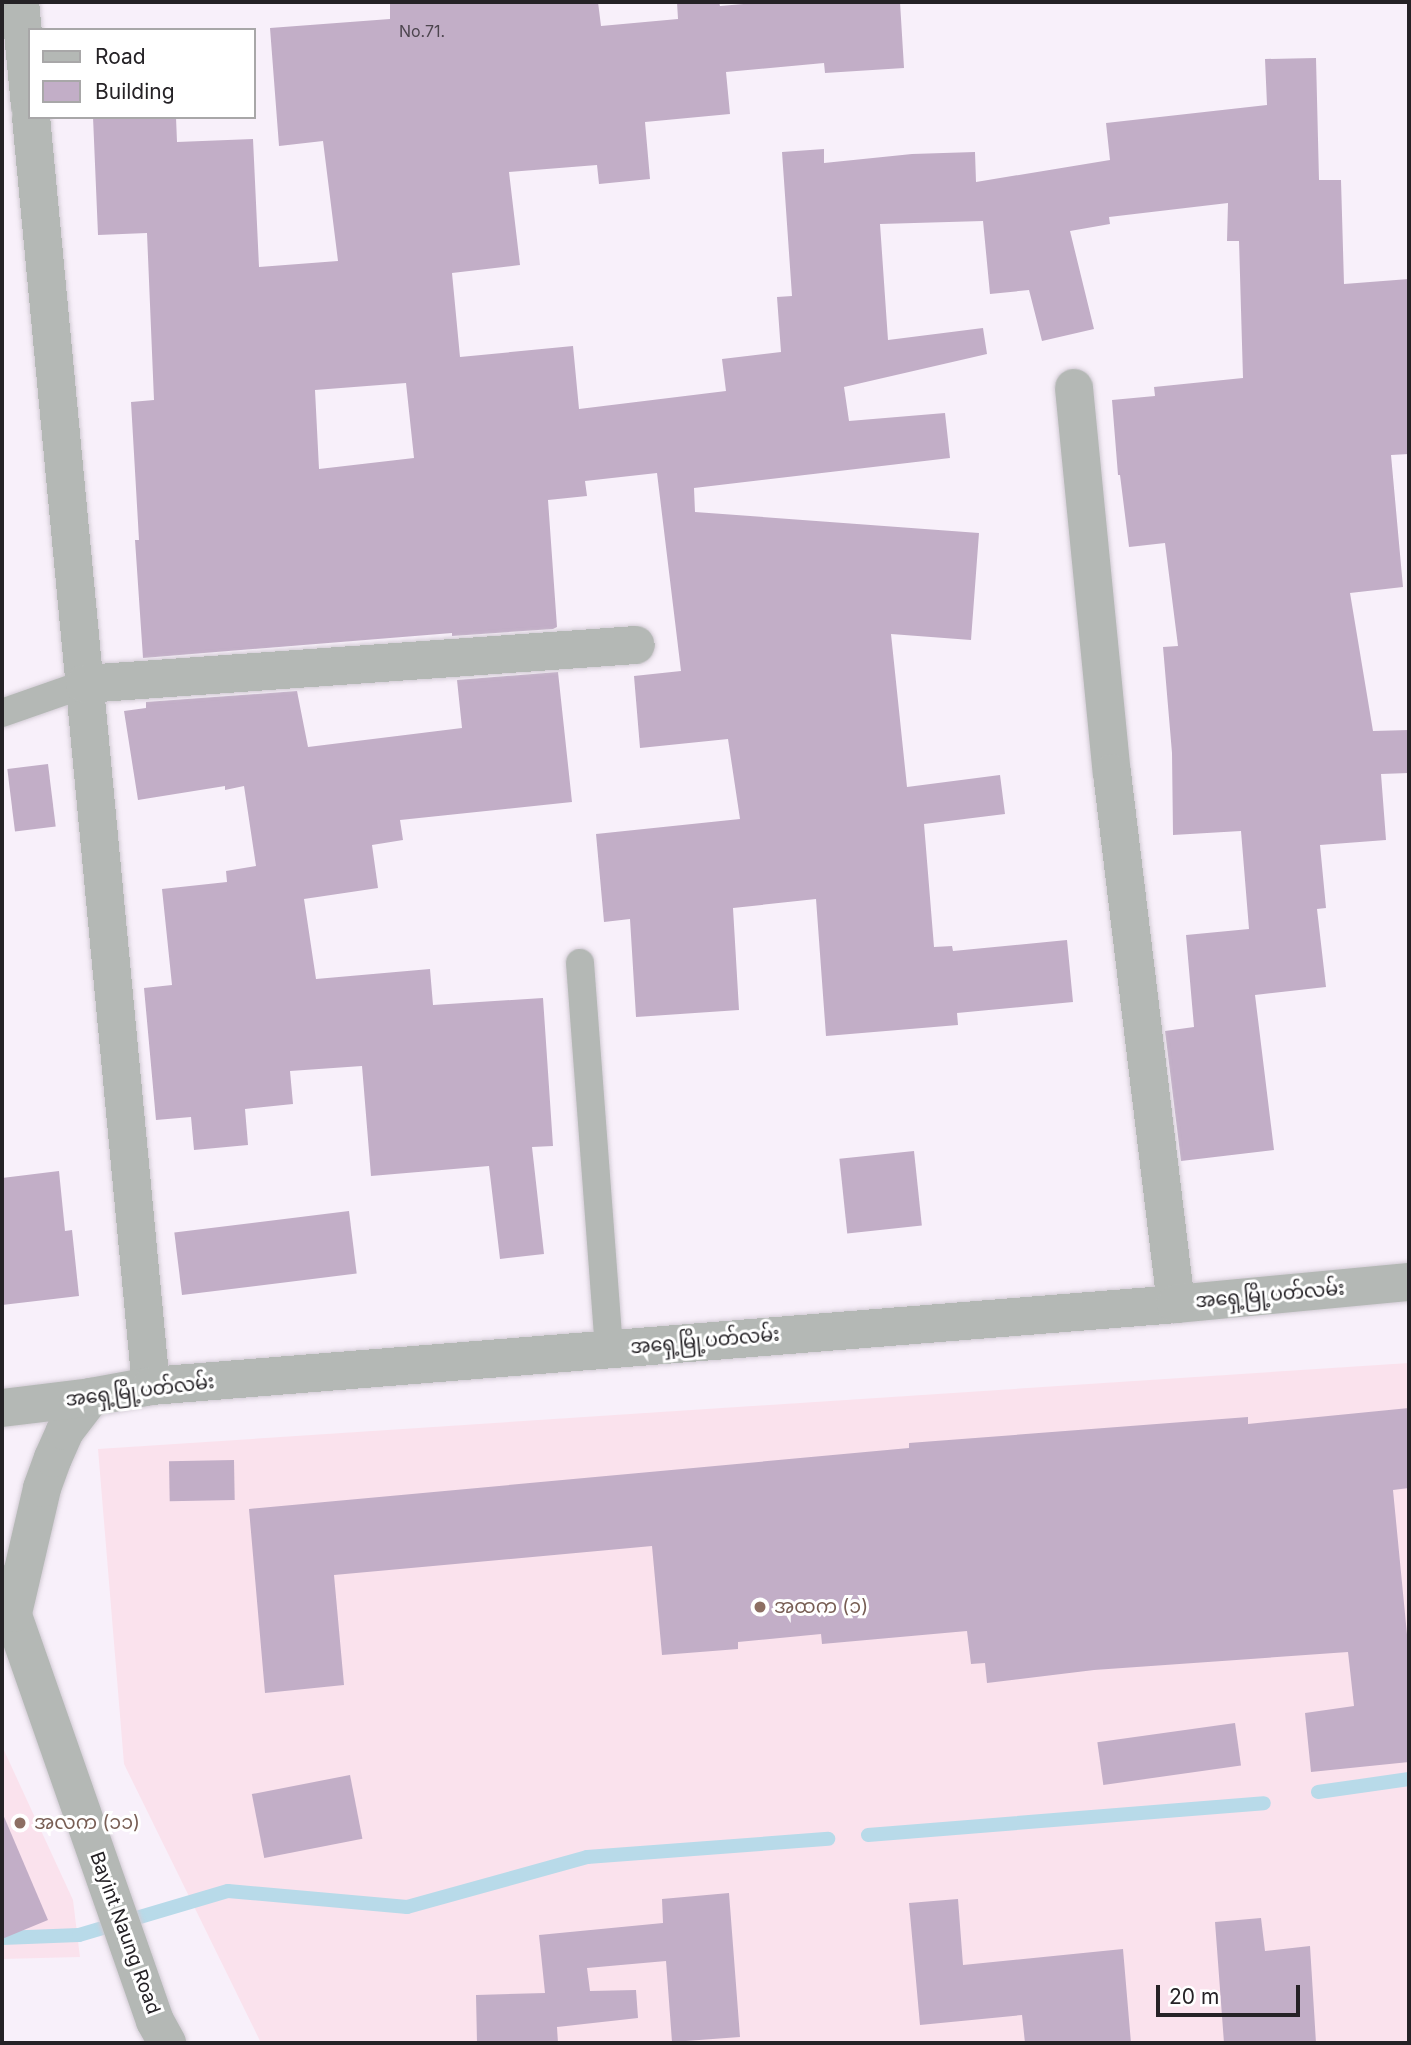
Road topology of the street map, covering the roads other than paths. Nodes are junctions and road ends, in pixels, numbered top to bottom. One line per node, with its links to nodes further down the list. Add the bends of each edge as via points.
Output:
1 (20, 2): 2 (street)
2 (28, 85)
3 (31, 119): 6 (street)
4 (1074, 388): 10 (street, via 1112,773)
5 (636, 645): 6 (street)
6 (85, 684): 7 (lane); 12 (street)
7 (2, 713)
8 (580, 962): 11 (lane)
9 (1409, 1282): 10 (street, အရှေ့မြို့ပတ်လမ်း)
10 (1176, 1304): 11 (street, အရှေ့မြို့ပတ်လမ်း)
11 (609, 1349): 12 (street, အရှေ့မြို့ပတ်လမ်း)
12 (151, 1386): 13 (street, အရှေ့မြို့ပတ်လမ်း)
13 (91, 1397): 14 (street, အရှေ့မြို့ပတ်လမ်း); 15 (street, via 65,1431 53,1458)
14 (2, 1408)
15 (7, 1599): 16 (street, Bayint Naung Road, via 155,2021)
16 (167, 2043)

